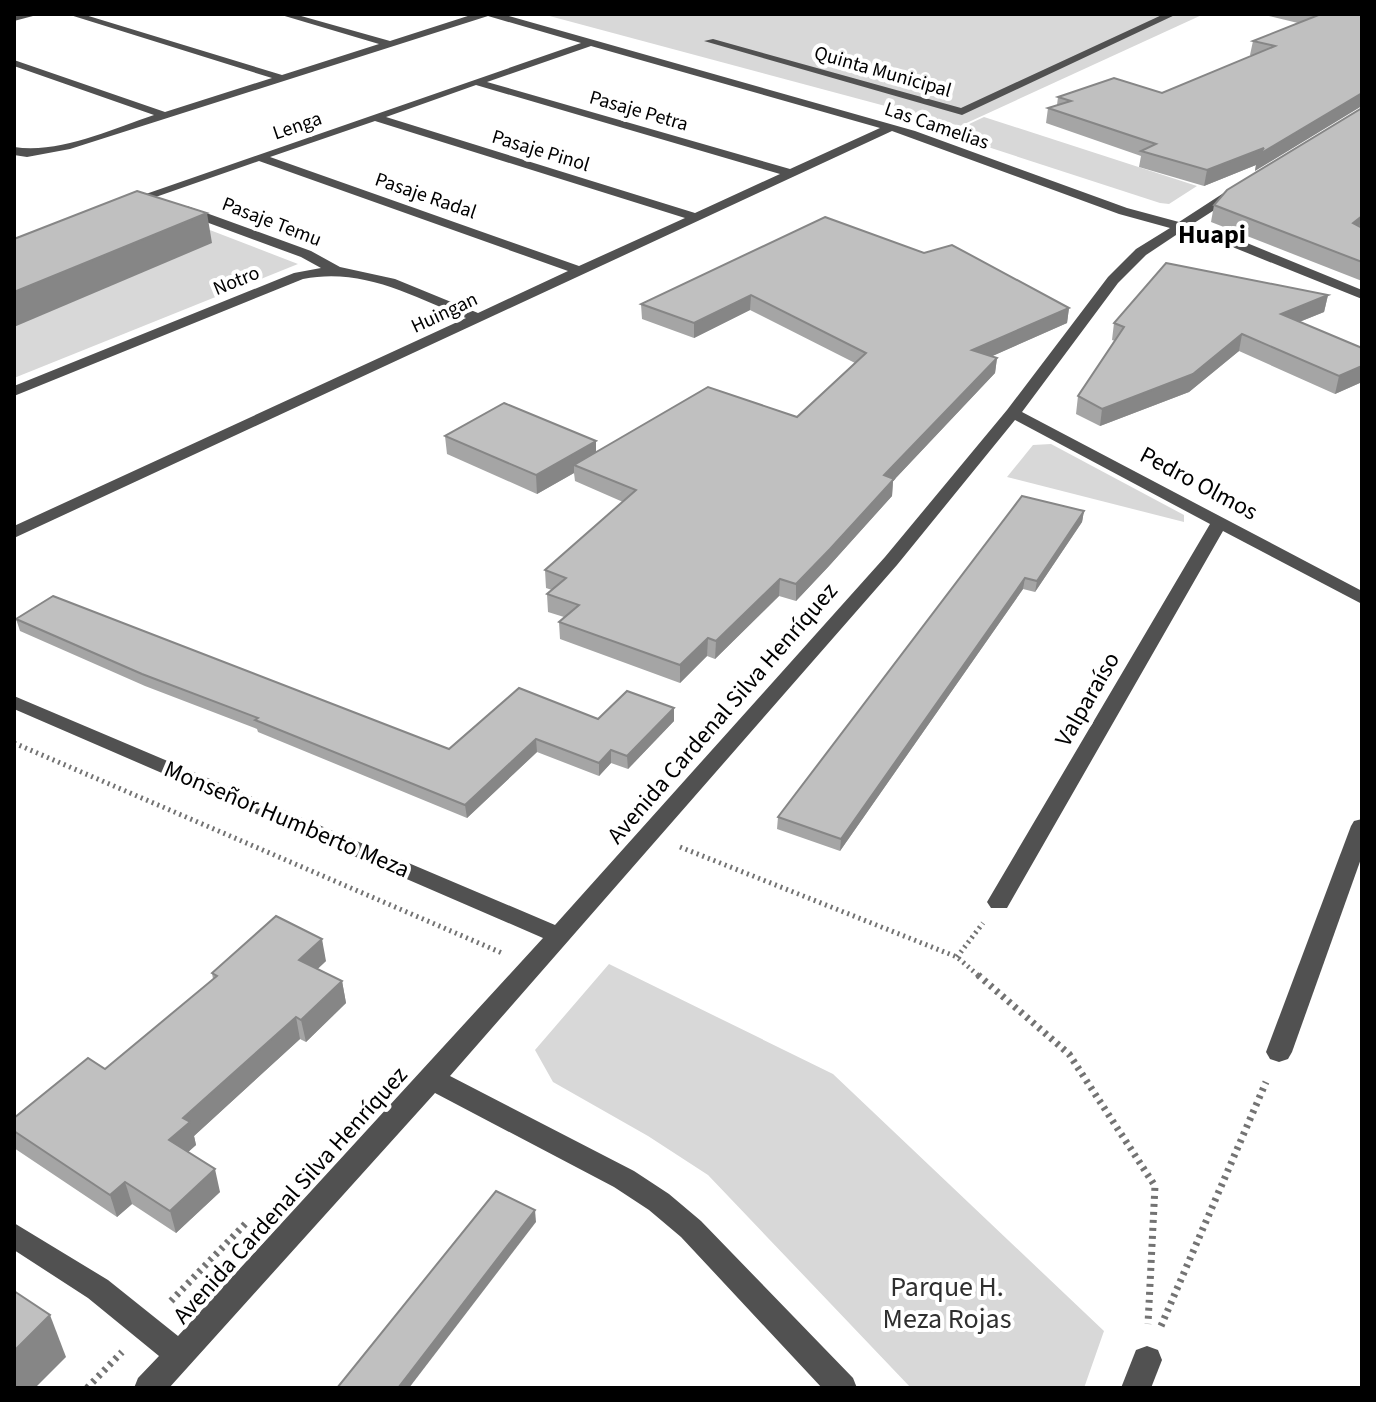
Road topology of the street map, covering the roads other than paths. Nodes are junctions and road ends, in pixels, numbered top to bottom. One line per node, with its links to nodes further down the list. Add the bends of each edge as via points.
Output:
1 (30, 14): 7 (street)
2 (72, 14): 12 (street)
3 (283, 14): 10 (street)
4 (484, 14): 10 (street)
5 (491, 14): 9 (street, Las Camelias)
6 (1172, 14): 8 (street, Quinta Municipal, via 962,112)
7 (14, 18)
8 (709, 41)
9 (592, 42): 13 (street, Lenga); 16 (street, Las Camelias)
10 (390, 44): 12 (street)
11 (14, 63): 14 (street)
12 (282, 78): 14 (street)
13 (476, 82): 15 (street, Lenga); 19 (street, Pasaje Petra)
14 (164, 115): 17 (street, via 66,147)
15 (375, 117): 18 (street, Lenga); 23 (street, Pasaje Pinol)
16 (891, 127): 19 (street, Huingan); 24 (street, Las Camelias)
17 (20, 152)
18 (259, 157): 21 (street, Lenga); 26 (street, Pasaje Radal)
19 (791, 173): 23 (street, Huingan)
20 (1259, 176): 24 (street, Avenida Cardenal Silva Henríquez)
21 (147, 195): 22 (street, Lenga); 25 (street, Pasaje Temu, via 306,254)
22 (103, 211)
23 (696, 217): 26 (street, Huingan)
24 (1178, 226): 27 (street, Las Camelias, via 1220,237); 30 (street, Avenida Cardenal Silva Henríquez, via 1113,280)
25 (335, 270): 28 (street, Notro, via 362,273); 29 (street, Notro, via 299,276)
26 (580, 271): 28 (street, Huingan)
27 (1362, 295)
28 (478, 318): 32 (street, Huingan)
29 (14, 391)
30 (1013, 413): 31 (street, Pedro Olmos); 37 (street, Avenida Cardenal Silva Henríquez, via 891,561)
31 (1220, 522): 33 (street, Pedro Olmos); 36 (street, Valparaíso)
32 (14, 533)
33 (1362, 598)
34 (14, 702): 37 (street, Monseñor Humberto Meza)
35 (1362, 826): 38 (street)
36 (999, 902)
37 (559, 936): 39 (street, Avenida Cardenal Silva Henríquez)
38 (1279, 1052)
39 (432, 1079): 41 (street, Avenida Cardenal Silva Henríquez); 43 (street, via 659,1202)
40 (14, 1235): 41 (street, via 98,1289)
41 (179, 1355): 42 (street, Avenida Cardenal Silva Henríquez)
42 (149, 1388)
43 (842, 1388)

